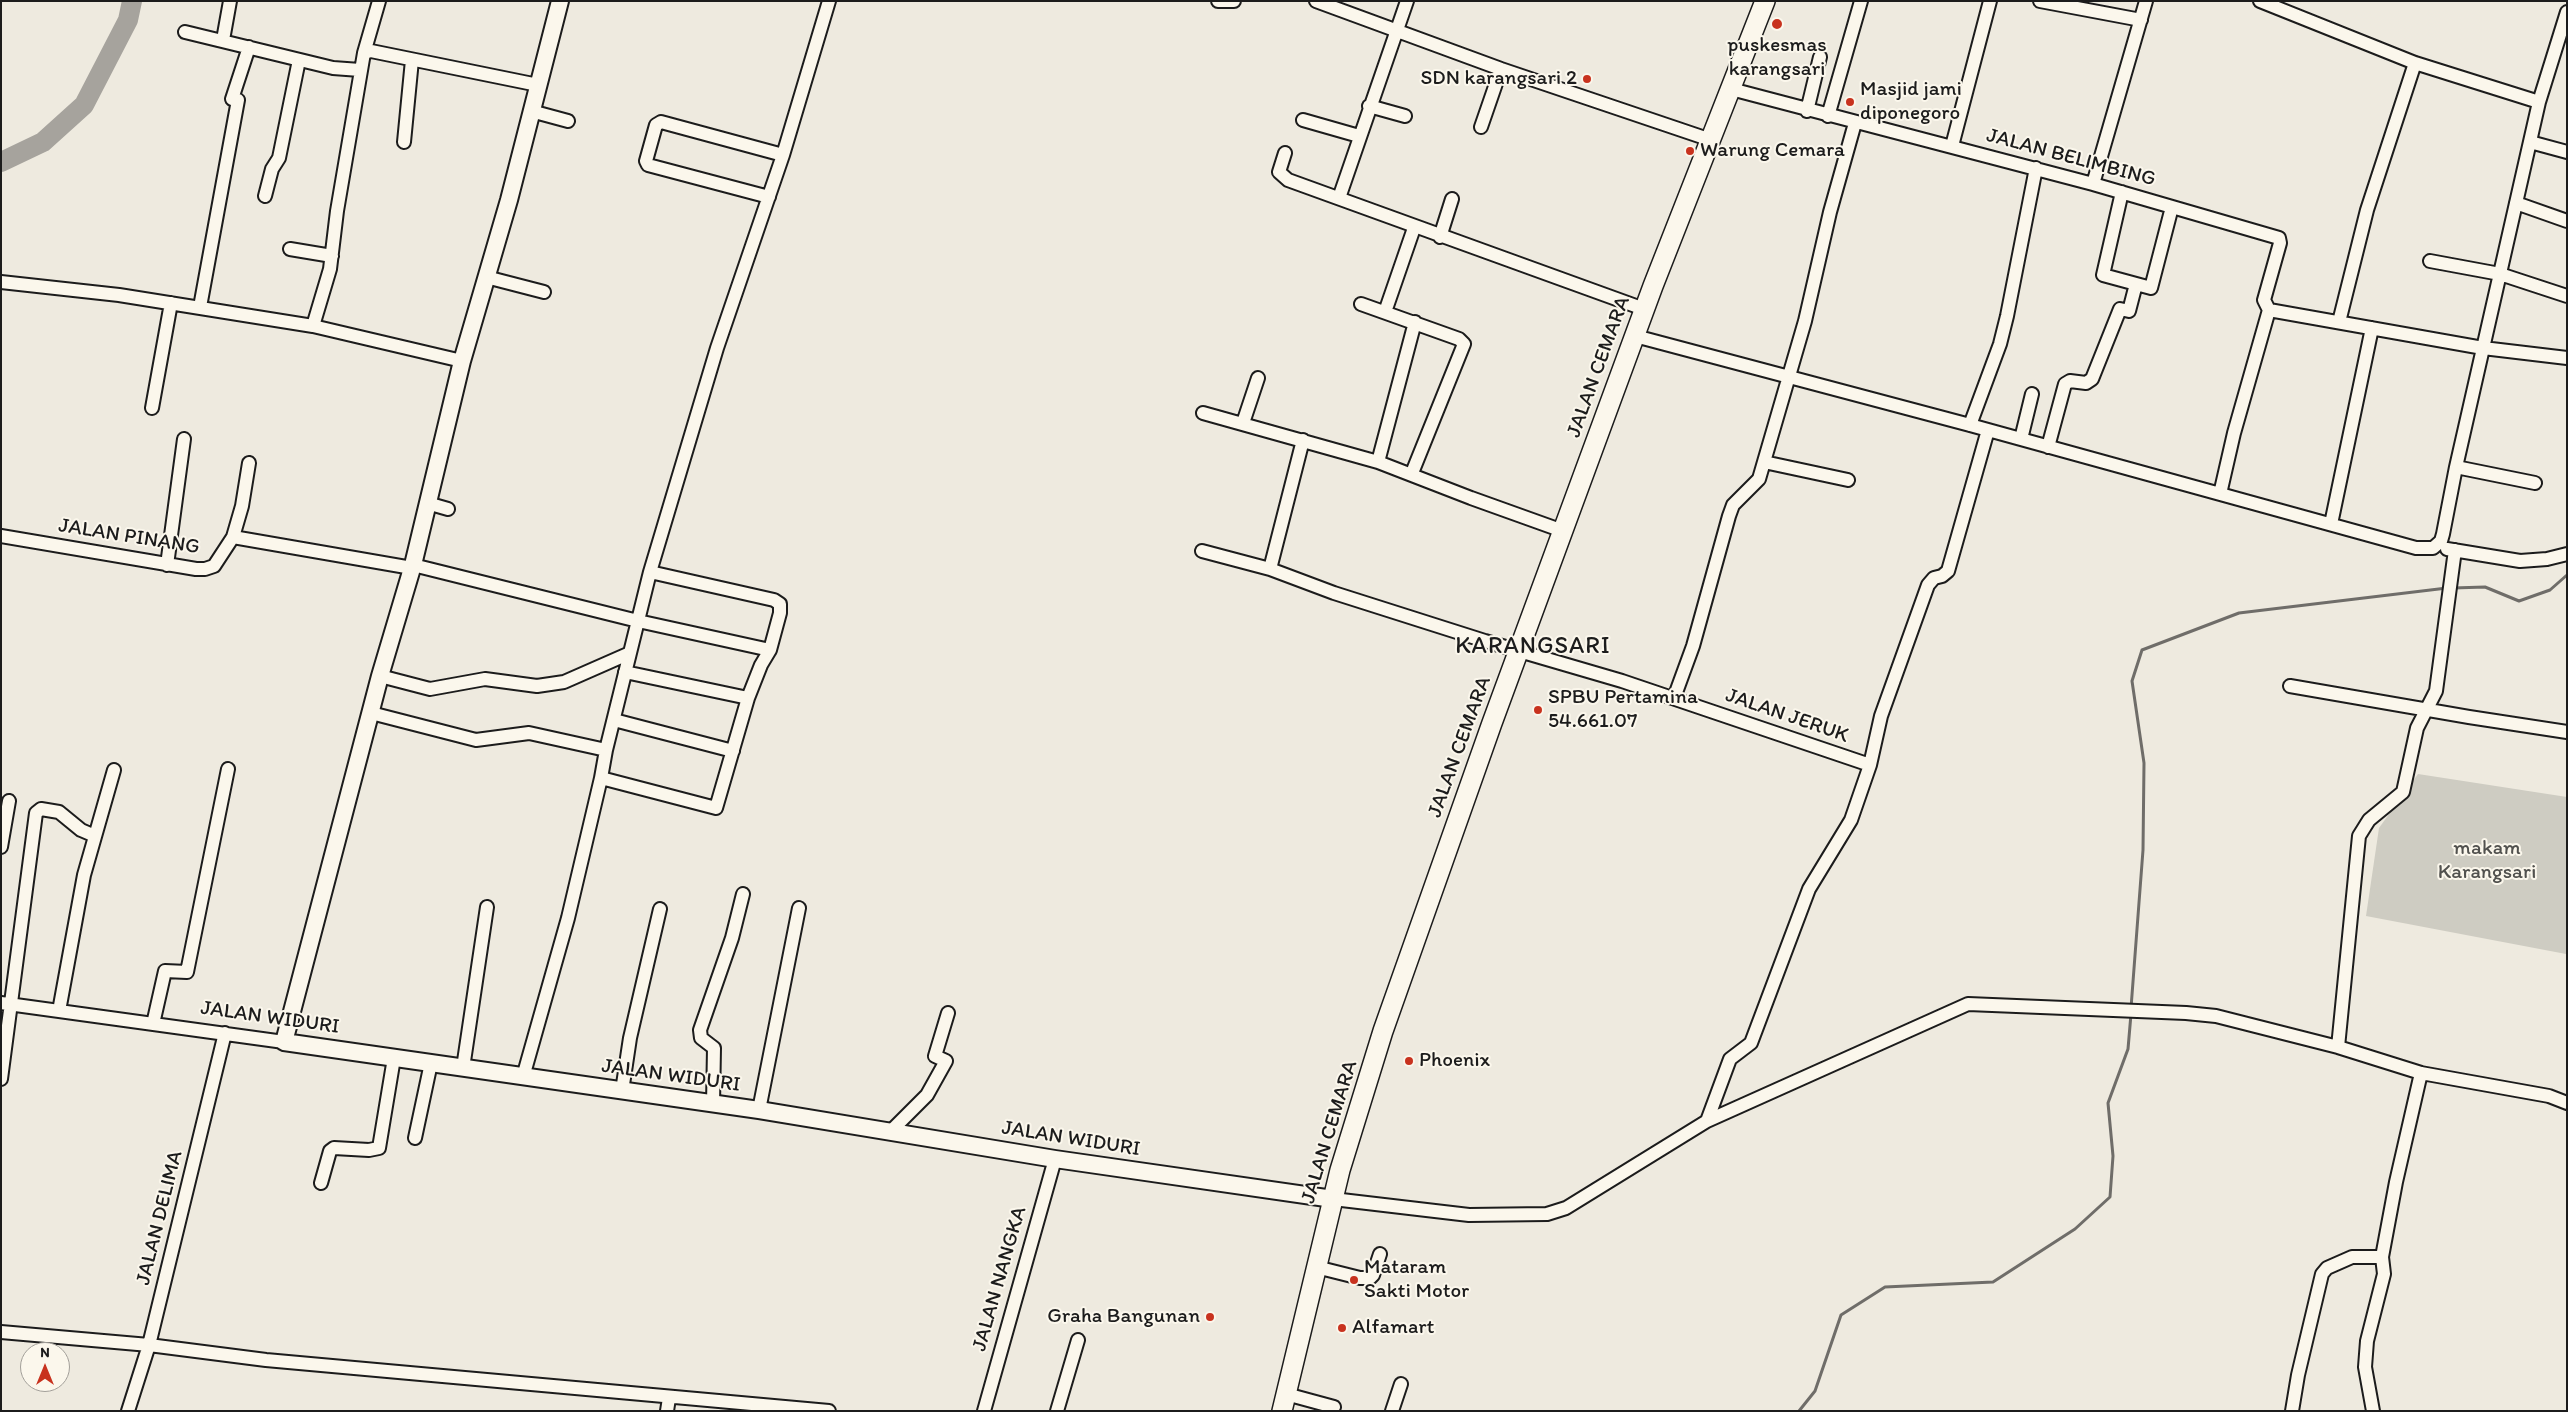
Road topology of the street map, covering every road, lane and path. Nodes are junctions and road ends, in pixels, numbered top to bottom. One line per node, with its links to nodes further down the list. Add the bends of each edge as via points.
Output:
1 (230, 1): 19 (street)
2 (379, 1): 21 (street)
3 (560, 1): 28 (main road)
4 (829, 1): 47 (street)
5 (1218, 1): 6 (street)
6 (1234, 1)
7 (1316, 1): 17 (street)
8 (1407, 1): 17 (street)
9 (1765, 1): 29 (main road, JALAN CEMARA)
10 (1861, 1): 35 (street)
11 (1990, 1): 44 (street)
12 (2040, 1): 16 (street)
13 (2146, 1): 16 (street)
14 (2260, 1): 25 (street)
15 (2567, 12): 30 (street)
16 (2141, 20): 49 (street)
17 (1396, 31): 26 (street); 31 (street)
18 (185, 32): 19 (street)
19 (222, 40): 20 (street)
20 (249, 47): 23 (street); 71 (street, via 232,99 238,100)
21 (364, 53): 24 (street, via 371,51); 27 (street)
22 (1820, 57): 33 (street)
23 (299, 60): 27 (street, via 332,68); 51 (street, via 280,158 272,169)
24 (412, 60): 28 (street); 42 (street)
25 (2414, 63): 30 (street); 76 (street, via 2367,210)
26 (1501, 69): 39 (street); 41 (street)
27 (360, 70): 61 (street)
28 (538, 85): 32 (main road)
29 (1731, 89): 33 (street, JALAN BELIMBING); 41 (main road, JALAN CEMARA)
30 (2539, 102): 43 (street)
31 (1369, 106): 34 (street); 40 (street)
32 (531, 111): 37 (street); 64 (main road)
33 (1807, 111): 35 (street, JALAN BELIMBING)
34 (1405, 116)
35 (1828, 116): 38 (street, JALAN BELIMBING)
36 (1303, 120): 40 (street)
37 (568, 121)
38 (1855, 123): 44 (street, JALAN BELIMBING); 83 (street)
39 (1481, 127)
40 (1359, 136): 53 (street)
41 (1711, 140): 72 (main road, JALAN CEMARA)
42 (404, 142)
43 (2530, 142): 45 (street); 55 (street)
44 (1952, 146): 48 (street, JALAN BELIMBING)
45 (2567, 152)
46 (1285, 153): 53 (street, via 1279,172 1281,177)
47 (783, 155): 52 (street); 52 (street, via 661,122 656,125 646,161 648,165)
48 (2036, 168): 49 (street, JALAN BELIMBING); 89 (street, via 2005,325)
49 (2092, 184): 50 (street, JALAN BELIMBING)
50 (2122, 192): 56 (street, JALAN BELIMBING); 66 (street, via 2103,275)
51 (265, 196)
52 (769, 197): 116 (street, via 717,348)
53 (1339, 198): 58 (street)
54 (1452, 199): 59 (street)
55 (2516, 203): 57 (street); 63 (street)
56 (2172, 207): 66 (street, via 2151,288); 73 (street, JALAN BELIMBING, via 2279,238 2264,300)
57 (2567, 221)
58 (1414, 228): 59 (street); 74 (street)
59 (1440, 237): 72 (street)
60 (290, 249): 61 (street)
61 (332, 256): 77 (street)
62 (2430, 261): 63 (street)
63 (2500, 274): 68 (street); 80 (street)
64 (486, 277): 67 (street); 82 (main road)
65 (1, 282): 69 (street)
66 (2136, 284): 94 (street, via 2129,311 2120,309 2090,381 2065,384)
67 (544, 292)
68 (2567, 296)
69 (171, 303): 71 (street); 86 (street)
70 (1361, 304): 74 (street)
71 (200, 307): 77 (street)
72 (1644, 310): 79 (main road, JALAN CEMARA)
73 (2269, 310): 76 (street); 102 (street)
74 (1385, 312): 75 (street)
75 (1415, 322): 95 (street); 99 (street, via 1459,339 1464,348)
76 (2339, 322): 78 (street)
77 (313, 326): 82 (street)
78 (2372, 328): 80 (street); 105 (street)
79 (1635, 336): 83 (street); 106 (main road, JALAN CEMARA)
80 (2483, 348): 81 (street); 98 (street)
81 (2567, 358)
82 (462, 360): 103 (main road)
83 (1788, 377): 89 (street); 96 (street)
84 (1258, 378): 88 (street)
85 (2032, 394): 92 (street)
86 (152, 408)
87 (1203, 413): 88 (street)
88 (1243, 422): 93 (street)
89 (1970, 425): 90 (street)
90 (1988, 430): 92 (street); 132 (street, via 1948,571 1928,585 1881,716)
91 (184, 439): 113 (street)
92 (2020, 439): 94 (street)
93 (1303, 440): 95 (street); 115 (street)
94 (2052, 448): 102 (street)
95 (1378, 462): 99 (street)
96 (1764, 462): 100 (street); 125 (street, via 1757,483 1733,505 1693,646)
97 (249, 463): 108 (street)
98 (2456, 467): 101 (street); 109 (street, via 2446,521)
99 (1412, 473): 106 (street)
100 (1848, 480)
101 (2535, 483)
102 (2220, 494): 105 (street)
103 (427, 503): 104 (street); 114 (main road)
104 (448, 509)
105 (2331, 524): 109 (street, via 2416,548)
106 (1563, 531): 119 (main road, JALAN CEMARA)
107 (1, 536): 113 (street, JALAN PINANG)
108 (233, 537): 113 (street, JALAN PINANG, via 210,568); 114 (street, JALAN PINANG)
109 (2437, 546): 110 (street)
110 (2455, 550): 112 (street, via 2520,560); 126 (street, via 2436,691)
111 (1202, 551): 115 (street, JALAN JERUK)
112 (2567, 554)
113 (167, 564)
114 (413, 567): 117 (street, JALAN PINANG); 122 (main road)
115 (1270, 570): 119 (street, JALAN JERUK)
116 (650, 572): 117 (street); 118 (street, via 779,602 780,613)
117 (638, 620): 118 (street, JALAN PINANG); 120 (street)
118 (770, 650): 124 (street)
119 (1518, 650): 125 (street, JALAN JERUK); 165 (main road, JALAN CEMARA, via 1383,1031)
120 (630, 653): 121 (street); 122 (street, via 564,682 538,686 486,679 430,689)
121 (625, 672): 124 (street); 128 (street)
122 (380, 676): 127 (main road)
123 (2290, 686): 126 (street)
124 (748, 698): 131 (street)
125 (1674, 698): 132 (street, JALAN JERUK)
126 (2427, 709): 129 (street); 149 (street, via 2417,728 2403,792 2369,820 2359,836)
127 (371, 714): 130 (street, via 476,740 529,733); 148 (main road)
128 (614, 720): 130 (street); 131 (street)
129 (2567, 732)
130 (606, 750): 135 (street)
131 (732, 751): 135 (street, via 716,808)
132 (1870, 765): 160 (street, via 1851,820 1809,890 1751,1043 1730,1059)
133 (114, 770): 137 (street)
134 (228, 770): 146 (street, via 187,972 165,971)
135 (601, 778): 154 (street, via 568,918)
136 (9, 801): 138 (street)
137 (95, 836): 143 (street, via 81,830 59,812 41,809 36,813); 144 (street, via 84,875)
138 (1, 847)
139 (743, 894): 158 (street, via 732,938 700,1030 701,1038 714,1048)
140 (488, 907): 152 (street)
141 (799, 908): 159 (street)
142 (660, 909): 156 (street, via 630,1038)
143 (6, 1004): 144 (street, JALAN WIDURI); 155 (street)
144 (59, 1011): 146 (street, JALAN WIDURI)
145 (948, 1013): 161 (street, via 935,1056 946,1062 926,1095)
146 (153, 1024): 147 (street, JALAN WIDURI)
147 (225, 1034): 148 (street, JALAN WIDURI); 171 (street, JALAN DELIMA)
148 (284, 1042): 150 (main road, JALAN WIDURI)
149 (2338, 1047): 153 (street); 160 (street, via 2216,1016 1968,1004)
150 (394, 1058): 151 (main road, JALAN WIDURI); 164 (street, via 379,1148 334,1148 330,1151)
151 (431, 1063): 152 (main road, JALAN WIDURI); 162 (street)
152 (463, 1068): 154 (main road, JALAN WIDURI)
153 (2421, 1073): 157 (street, via 2548,1096); 167 (street)
154 (523, 1077): 156 (main road, JALAN WIDURI)
155 (1, 1079)
156 (622, 1092): 158 (main road, JALAN WIDURI)
157 (2567, 1103)
158 (713, 1104): 159 (main road, JALAN WIDURI)
159 (759, 1110): 161 (main road, JALAN WIDURI)
160 (1706, 1121): 165 (street, via 1566,1208 1547,1214 1469,1215)
161 (890, 1132): 163 (main road, JALAN WIDURI)
162 (415, 1138)
163 (1055, 1159): 165 (main road, JALAN WIDURI); 179 (street, JALAN NANGKA)
164 (321, 1183)
165 (1333, 1198): 168 (main road, JALAN CEMARA)
166 (1380, 1254): 168 (street, via 1370,1278)
167 (2382, 1258): 182 (street, via 2352,1257 2327,1268 2322,1274); 183 (street, via 2384,1274 2366,1350)
168 (1316, 1268): 174 (main road, JALAN CEMARA)
169 (1, 1332): 171 (street)
170 (1078, 1340): 180 (street)
171 (150, 1345): 173 (street, via 266,1360); 176 (street, JALAN DELIMA)
172 (1401, 1384): 181 (street)
173 (668, 1398): 177 (street); 178 (street)
174 (1284, 1402): 175 (street)
175 (1334, 1406)
176 (128, 1411)
177 (667, 1411)
178 (829, 1411)
179 (984, 1411)
180 (1057, 1411)
181 (1392, 1411)
182 (2292, 1411)
183 (2373, 1411)

